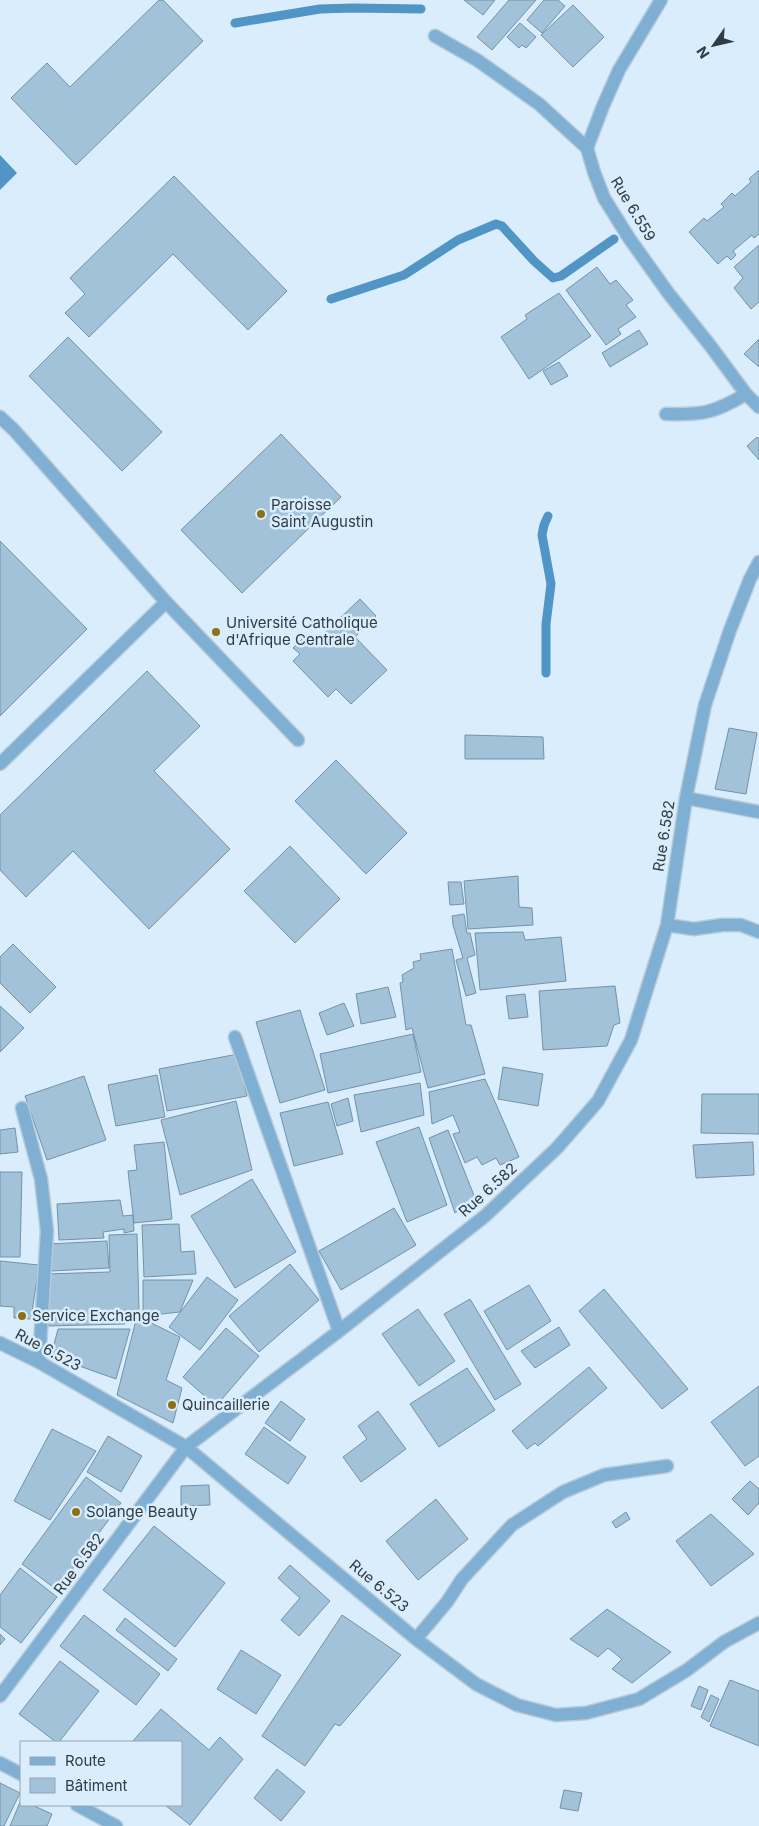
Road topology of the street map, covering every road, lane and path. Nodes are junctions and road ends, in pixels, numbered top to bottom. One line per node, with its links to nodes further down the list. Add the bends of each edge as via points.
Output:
1 (661, 0): 3 (street, via 619,70)
2 (435, 36): 3 (street, via 477,60 539,104)
3 (587, 148): 4 (street, Rue 6.559, via 604,198 629,238)
4 (746, 394): 5 (street, Rue 6.559); 6 (street, via 722,408 697,414)
5 (759, 407)
6 (666, 414)
7 (0, 417): 10 (street)
8 (759, 562): 9 (street, Rue 6.582)
9 (755, 581): 13 (street, Rue 6.582, via 730,630 705,705)
10 (166, 602): 11 (street); 12 (street)
11 (298, 740)
12 (0, 764)
13 (686, 798): 14 (street); 15 (street, Rue 6.582)
14 (759, 812)
15 (667, 925): 16 (street, via 694,929 741,925); 19 (street, Rue 6.582, via 631,1040 598,1101 557,1148 485,1216)
16 (759, 932)
17 (235, 1037): 19 (street)
18 (22, 1108): 21 (street, via 41,1179 47,1231)
19 (339, 1331): 22 (street, Rue 6.582)
20 (0, 1343): 21 (street, Rue 6.523)
21 (39, 1362): 22 (street, Rue 6.523)
22 (186, 1447): 25 (street, Rue 6.523); 26 (street, Rue 6.582)
23 (666, 1466): 25 (street, via 604,1475 563,1492 512,1525 462,1578)
24 (759, 1623): 25 (street, Rue 6.523, via 724,1642 687,1670 638,1699 586,1714 556,1714 516,1704 476,1684)
25 (416, 1639)
26 (0, 1696)
27 (0, 1762): 28 (street)
28 (20, 1773)
29 (79, 1806): 30 (street)
30 (116, 1826)

